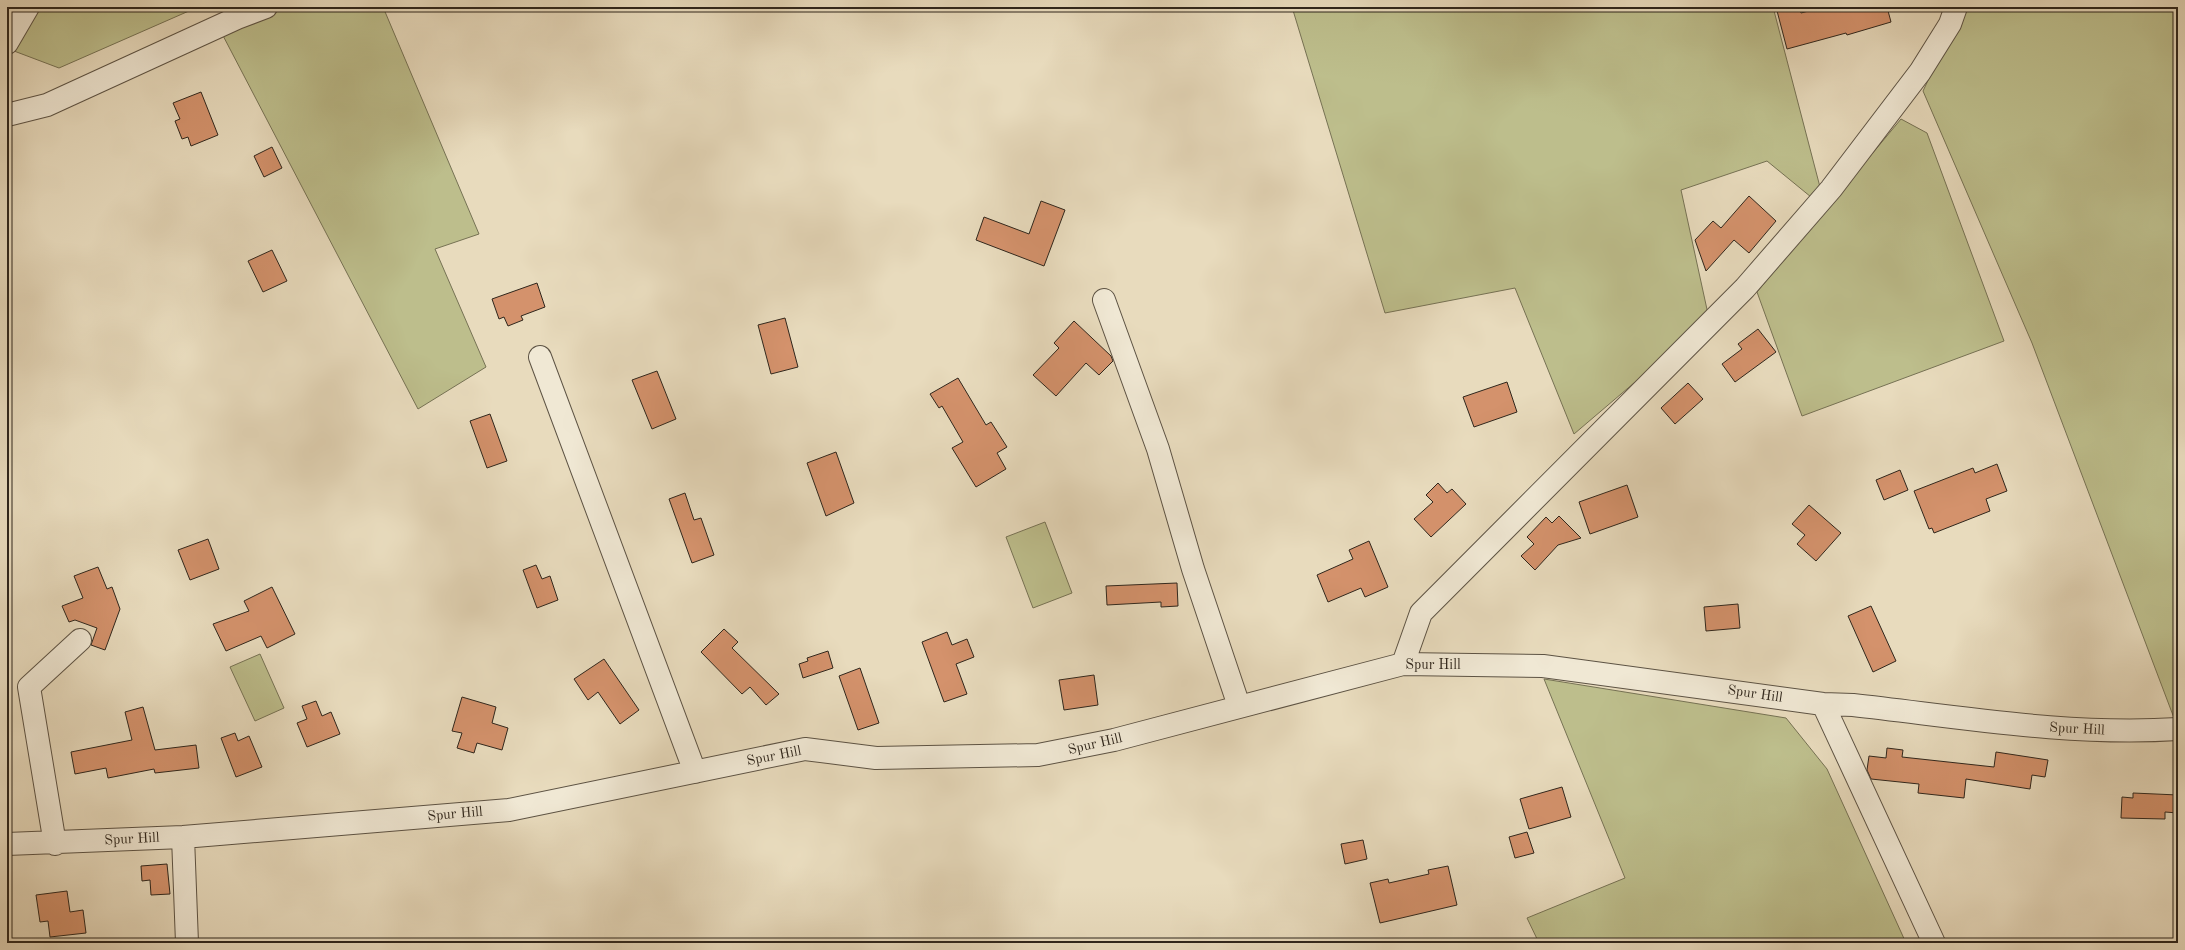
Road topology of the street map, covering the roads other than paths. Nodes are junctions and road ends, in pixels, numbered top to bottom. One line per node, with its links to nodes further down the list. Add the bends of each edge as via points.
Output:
1 (28, 7): 4 (street)
2 (266, 7): 5 (street, via 47,105)
3 (1956, 7): 9 (street, via 1950,24 1920,72 1831,189 1745,288 1421,613)
4 (7, 43)
5 (7, 115)
6 (1104, 300): 11 (street, via 1158,449 1192,569)
7 (540, 357): 13 (street)
8 (80, 640): 16 (street, via 29,687)
9 (1403, 664): 10 (street, Spur Hill, via 1543,666); 11 (street, Spur Hill)
10 (1823, 704): 12 (street, Spur Hill, via 1890,709 2048,728 2137,732); 18 (street)
11 (1239, 706): 13 (street, Spur Hill, via 1114,740 1038,755 876,758 806,749)
12 (2178, 729)
13 (695, 772): 14 (street, Spur Hill, via 509,810)
14 (184, 837): 16 (street, Spur Hill); 17 (street)
15 (7, 844): 16 (street, Spur Hill)
16 (54, 844)
17 (187, 943)
18 (1934, 943)

